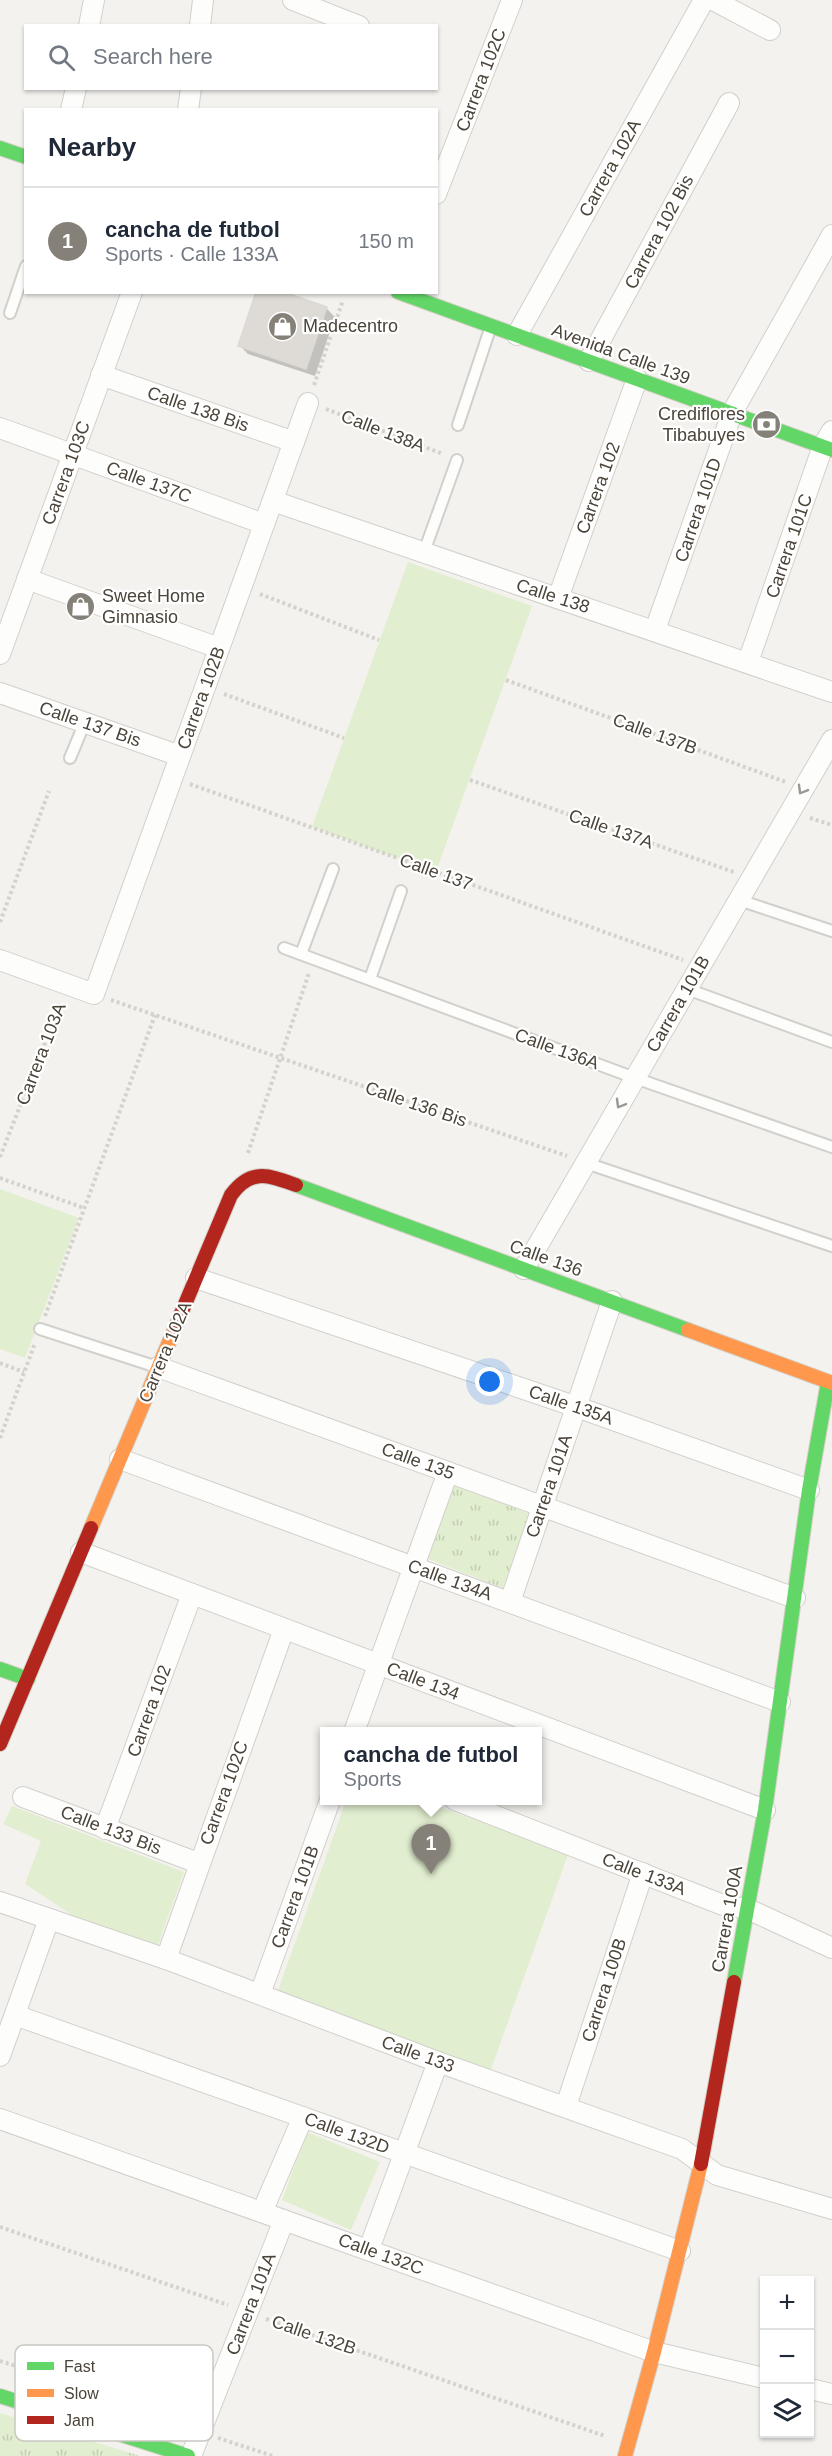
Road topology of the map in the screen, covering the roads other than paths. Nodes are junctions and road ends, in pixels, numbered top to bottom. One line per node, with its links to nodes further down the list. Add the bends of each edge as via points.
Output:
1 (94, 0): 7 (street)
2 (203, 0): 8 (street)
3 (293, 0): 9 (street)
4 (512, 0): 18 (street, Carrera 102C)
5 (704, 0): 25 (street, Carrera 102A)
6 (713, 0): 10 (street)
7 (89, 24)
8 (200, 24)
9 (354, 24)
10 (771, 30)
11 (76, 90): 14 (street)
12 (191, 90): 15 (street)
13 (729, 103): 26 (street, Carrera 102 Bis)
14 (71, 108)
15 (188, 108)
16 (0, 148): 17 (street)
17 (24, 156)
18 (438, 189)
19 (832, 235): 30 (street, Carrera 101D)
20 (24, 272): 23 (lane)
21 (131, 294): 27 (street, Carrera 103C)
22 (403, 294): 24 (street, Avenida Calle 139)
23 (10, 313)
24 (491, 326): 25 (street, Avenida Calle 139); 31 (lane)
25 (516, 335): 26 (street, Avenida Calle 139)
26 (589, 361): 28 (street, Avenida Calle 139)
27 (101, 375): 33 (street, Calle 138 Bis); 35 (street, Carrera 103C)
28 (637, 379): 30 (street, Avenida Calle 139); 41 (street, Carrera 102)
29 (308, 403): 33 (street, Carrera 102B)
30 (732, 413): 34 (street, Avenida Calle 139); 42 (street, Carrera 101D)
31 (458, 424)
32 (0, 428): 35 (street, Calle 137C)
33 (294, 442): 37 (street, Carrera 102B)
34 (829, 442): 45 (street, Carrera 101C)
35 (73, 454): 38 (street, Calle 137C); 40 (street, Carrera 103C)
36 (457, 460): 39 (lane)
37 (273, 501): 38 (street, Carrera 102B); 39 (street, Calle 138)
38 (264, 524): 43 (street, Carrera 102B)
39 (424, 552): 41 (street, Calle 138)
40 (27, 579): 43 (street); 44 (street, Carrera 103C)
41 (558, 598): 42 (street, Calle 138)
42 (655, 630): 45 (street, Calle 138)
43 (219, 648): 50 (street, Carrera 102B)
44 (0, 654)
45 (748, 662): 46 (street, Calle 138)
46 (832, 692)
47 (0, 693): 48 (street, Calle 137 Bis)
48 (85, 722): 50 (street, Calle 137 Bis); 51 (lane)
49 (832, 740): 54 (street, Carrera 101B, one-way to 54)
50 (180, 756): 58 (street, Carrera 102B, via 94,994)
51 (70, 758)
52 (333, 869): 57 (lane)
53 (401, 891): 59 (lane)
54 (739, 900): 55 (lane); 60 (street, Carrera 101B)
55 (832, 931)
56 (284, 948): 57 (lane, Calle 136A)
57 (301, 954): 59 (lane, Calle 136A)
58 (0, 960)
59 (370, 979): 62 (lane, Calle 136A)
60 (687, 989): 61 (lane); 62 (street, Carrera 101B)
61 (832, 1042)
62 (636, 1078): 63 (lane, Calle 136A); 64 (street, Carrera 101B, one-way to 64)
63 (832, 1147)
64 (586, 1163): 66 (lane); 67 (street, Carrera 101B)
65 (247, 1178): 67 (street, Calle 136, via 270,1175); 68 (street, Carrera 102A, via 231,1195)
66 (832, 1246)
67 (524, 1269): 69 (street, Calle 136)
68 (196, 1278): 71 (street, Carrera 102A); 73 (street, Calle 135A)
69 (612, 1301): 72 (street, Calle 136); 73 (street, Carrera 101A)
70 (40, 1329): 71 (lane, Calle 135)
71 (158, 1367): 74 (street, Carrera 102A); 75 (street, Calle 135)
72 (830, 1382): 76 (street, Carrera 100A)
73 (577, 1407): 76 (street, Calle 135A); 77 (street, Carrera 101A)
74 (120, 1459): 78 (street, Carrera 102A); 79 (street, Calle 134A)
75 (447, 1472): 77 (street, Calle 135); 79 (street)
76 (808, 1490): 81 (street, Carrera 100A)
77 (542, 1506): 81 (street, Calle 135); 82 (street, Carrera 101A)
78 (81, 1552): 80 (street, Calle 134); 86 (street, Carrera 102A)
79 (414, 1567): 82 (street, Calle 134A); 84 (street)
80 (192, 1594): 83 (street, Calle 134); 94 (street, Carrera 102)
81 (795, 1598): 87 (street, Carrera 100A)
82 (510, 1602): 87 (street, Calle 134A)
83 (284, 1629): 84 (street, Calle 134); 95 (street, Carrera 102C)
84 (378, 1664): 88 (street); 93 (street, Calle 134)
85 (0, 1669): 86 (street)
86 (28, 1679): 89 (street, Carrera 102A)
87 (780, 1702): 93 (street, Carrera 100A)
88 (355, 1727)
89 (0, 1744)
90 (23, 1797): 94 (street, Calle 133 Bis)
91 (328, 1805): 102 (street, Carrera 101B)
92 (468, 1805): 96 (street, Calle 133A)
93 (765, 1810): 98 (street, Carrera 100A)
94 (105, 1829): 95 (street, Calle 133 Bis)
95 (198, 1863): 101 (street, Carrera 102C)
96 (643, 1873): 98 (street, Calle 133A, via 723,1905); 106 (street, Carrera 100B)
97 (0, 1902): 99 (street, Calle 133)
98 (748, 1909): 100 (street, Calle 133A); 110 (street, Carrera 100A)
99 (49, 1919): 101 (street, Calle 133); 103 (street)
100 (832, 1948)
101 (166, 1959): 102 (street, Calle 133)
102 (260, 1994): 105 (street, Calle 133)
103 (15, 2015): 104 (street); 107 (street, Calle 132D)
104 (0, 2056)
105 (438, 2062): 106 (street, Calle 133); 109 (street)
106 (566, 2106): 110 (street, Calle 133, via 682,2149)
107 (303, 2117): 109 (street, Calle 132D); 112 (street)
108 (0, 2119): 112 (street, Calle 132C)
109 (404, 2154): 114 (street); 115 (street, Calle 132D)
110 (701, 2163): 111 (street, Calle 133, via 717,2175); 115 (street, Carrera 100A)
111 (832, 2209)
112 (262, 2212): 113 (street, Calle 132C)
113 (284, 2220): 114 (street, Calle 132C); 121 (street, Carrera 101A)
114 (369, 2249): 116 (street, Calle 132C)
115 (680, 2251): 116 (street, Carrera 100A)
116 (654, 2352): 117 (street, Calle 132C); 125 (street, Carrera 100A)
117 (760, 2377)
118 (814, 2390): 119 (street)
119 (832, 2394)
120 (0, 2396): 122 (street)
121 (213, 2399)
122 (15, 2401)
123 (142, 2441): 126 (street)
124 (196, 2441): 126 (street, Carrera 101A)
125 (627, 2450)
126 (190, 2456)

